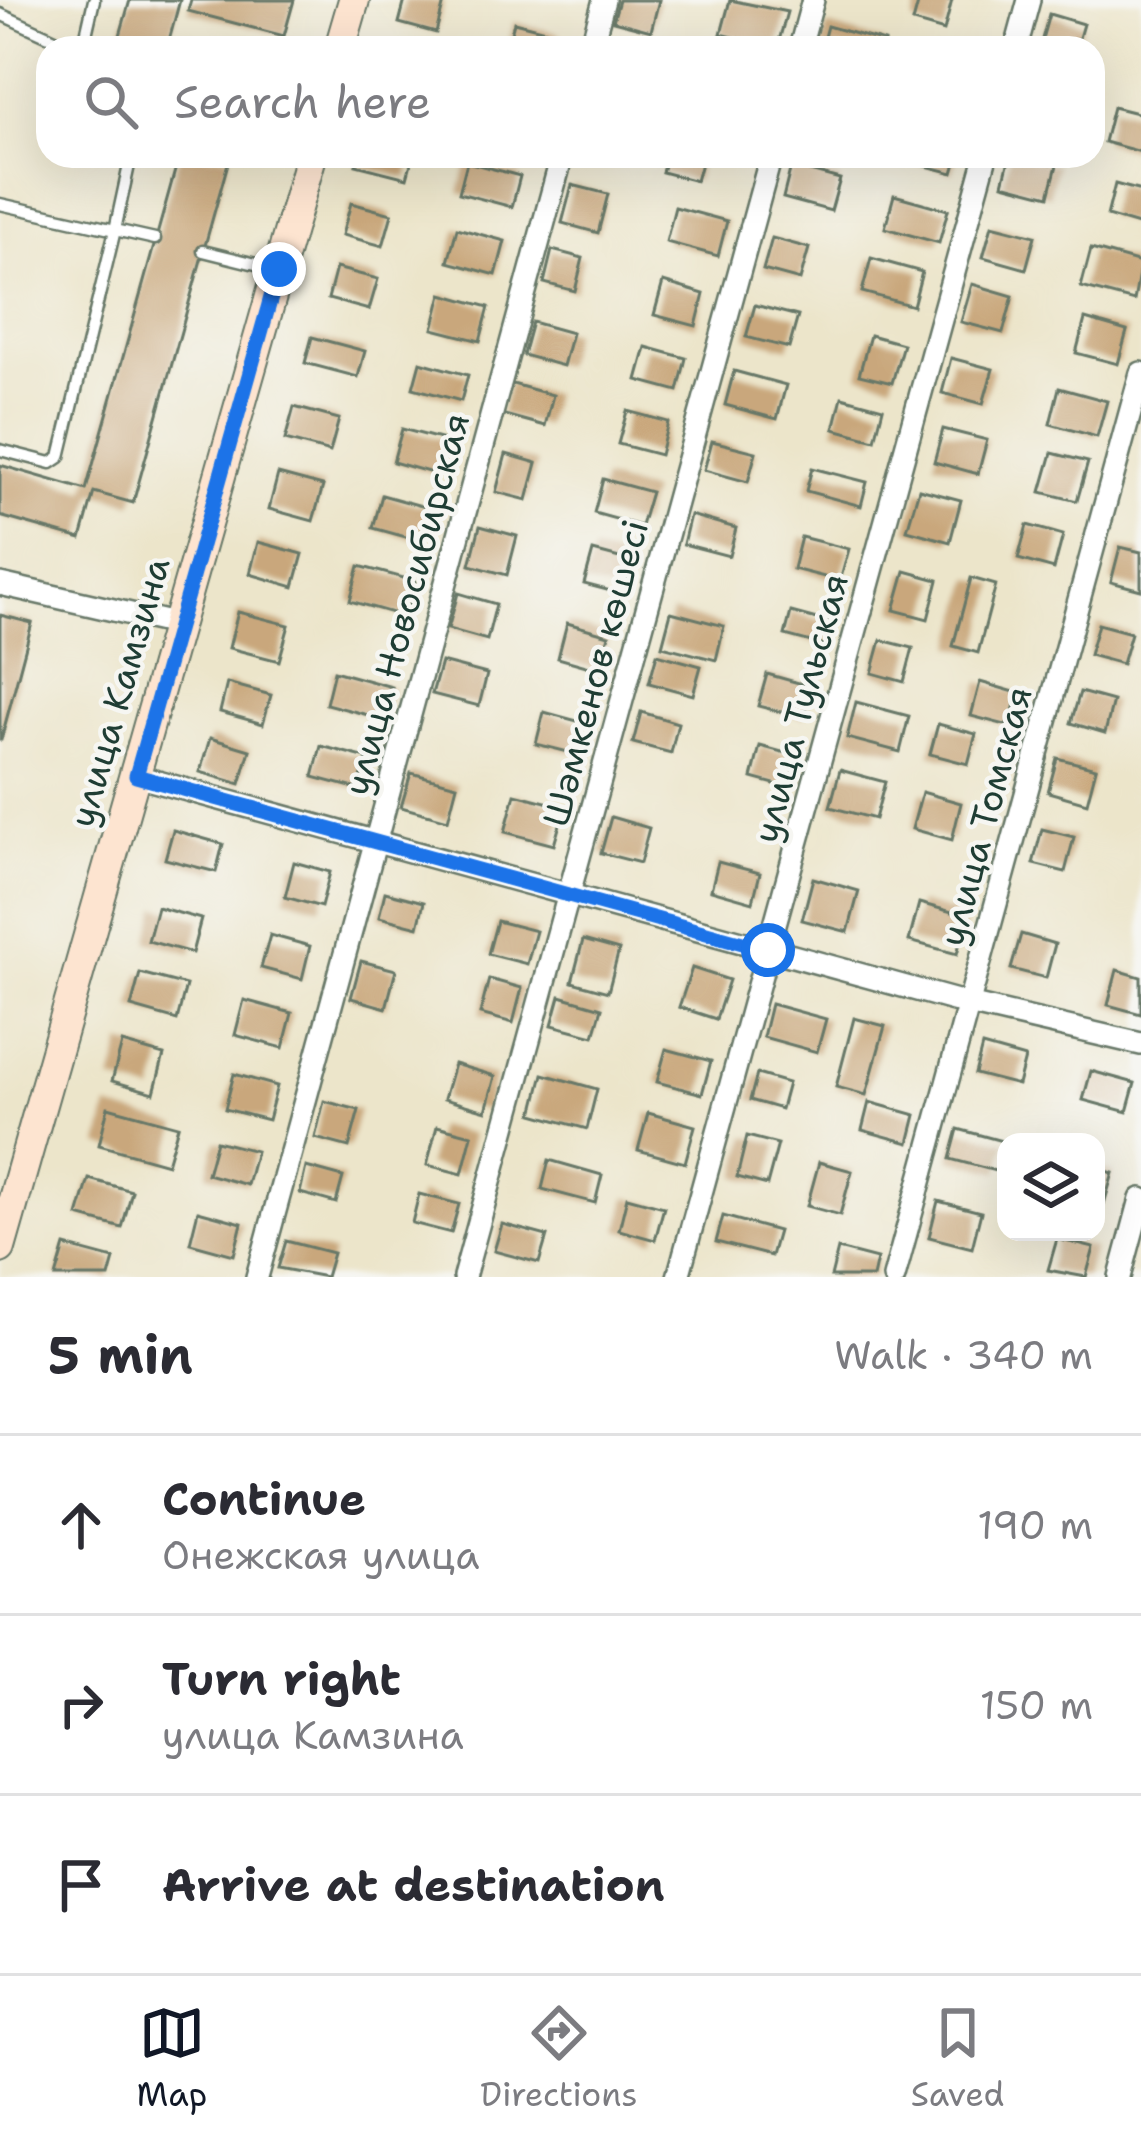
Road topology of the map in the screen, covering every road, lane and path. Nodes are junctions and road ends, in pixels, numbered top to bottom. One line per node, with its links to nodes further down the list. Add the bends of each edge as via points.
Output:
1 (94, 0): 8 (lane)
2 (353, 0): 9 (main road)
3 (604, 0): 10 (street)
4 (813, 0): 11 (street)
5 (1029, 0): 12 (street)
6 (0, 14): 7 (lane)
7 (51, 36)
8 (83, 36)
9 (343, 36)
10 (594, 36)
11 (803, 36)
12 (1019, 36)
13 (128, 168): 19 (lane)
14 (307, 168): 22 (main road, улица Камзина)
15 (559, 168): 28 (street, улица Новосибирская)
16 (768, 168): 29 (street, Шәмкенов көшесі)
17 (983, 168): 30 (street, улица Тульская)
18 (0, 204): 19 (lane)
19 (115, 230): 20 (lane); 24 (lane, via 60,457 51,463)
20 (155, 239)
21 (203, 251): 22 (lane)
22 (279, 269): 26 (main road, улица Камзина)
23 (1141, 373): 31 (street, улица Томская)
24 (0, 450)
25 (0, 584): 26 (street)
26 (179, 625): 27 (main road, улица Камзина)
27 (136, 776): 28 (street); 34 (main road, улица Камзина)
28 (376, 842): 29 (street); 35 (street, улица Новосибирская)
29 (568, 895): 30 (street); 36 (street, Шәмкенов көшесі)
30 (768, 950): 31 (street); 37 (street, улица Тульская)
31 (968, 1004): 32 (street); 38 (street, улица Томская)
32 (1141, 1044)
33 (1141, 1199): 39 (street)
34 (0, 1245)
35 (257, 1277)
36 (464, 1277)
37 (678, 1277)
38 (894, 1277)
39 (1120, 1277)

